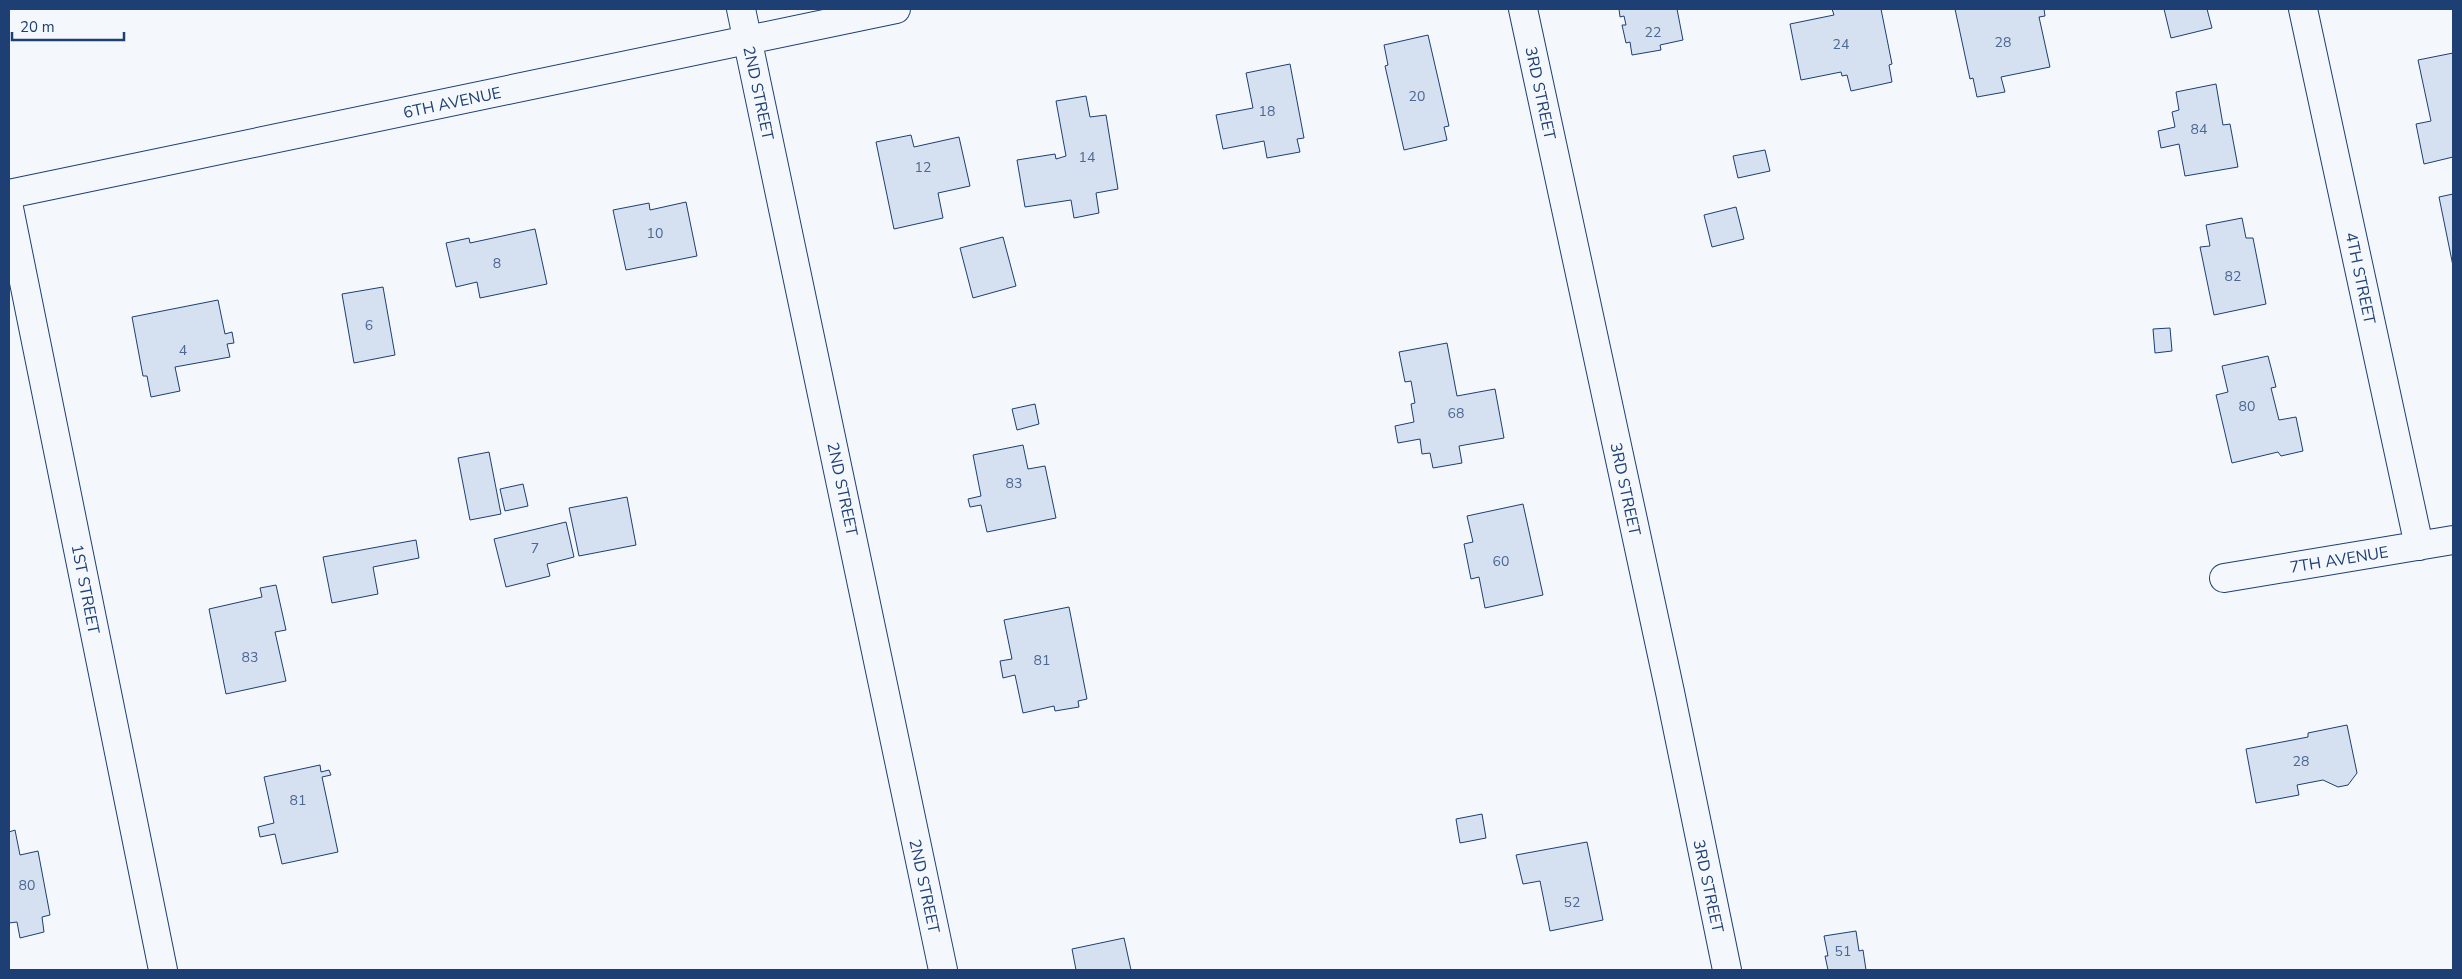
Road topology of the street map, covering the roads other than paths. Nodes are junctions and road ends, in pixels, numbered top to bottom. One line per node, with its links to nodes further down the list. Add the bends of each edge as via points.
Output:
1 (741, 9): 5 (street, 2ND STREET)
2 (896, 9): 5 (street, 6TH AVENUE)
3 (1523, 9): 13 (street, 3RD STREET)
4 (2303, 9): 9 (street, 4TH STREET)
5 (748, 40): 6 (street, 6TH AVENUE); 12 (street, 2ND STREET)
6 (9, 194)
7 (9, 208): 11 (street, 1ST STREET)
8 (2453, 540): 9 (street, 7TH AVENUE)
9 (2419, 546): 10 (street, 7TH AVENUE)
10 (2224, 578)
11 (163, 970)
12 (943, 970)
13 (1727, 970)

